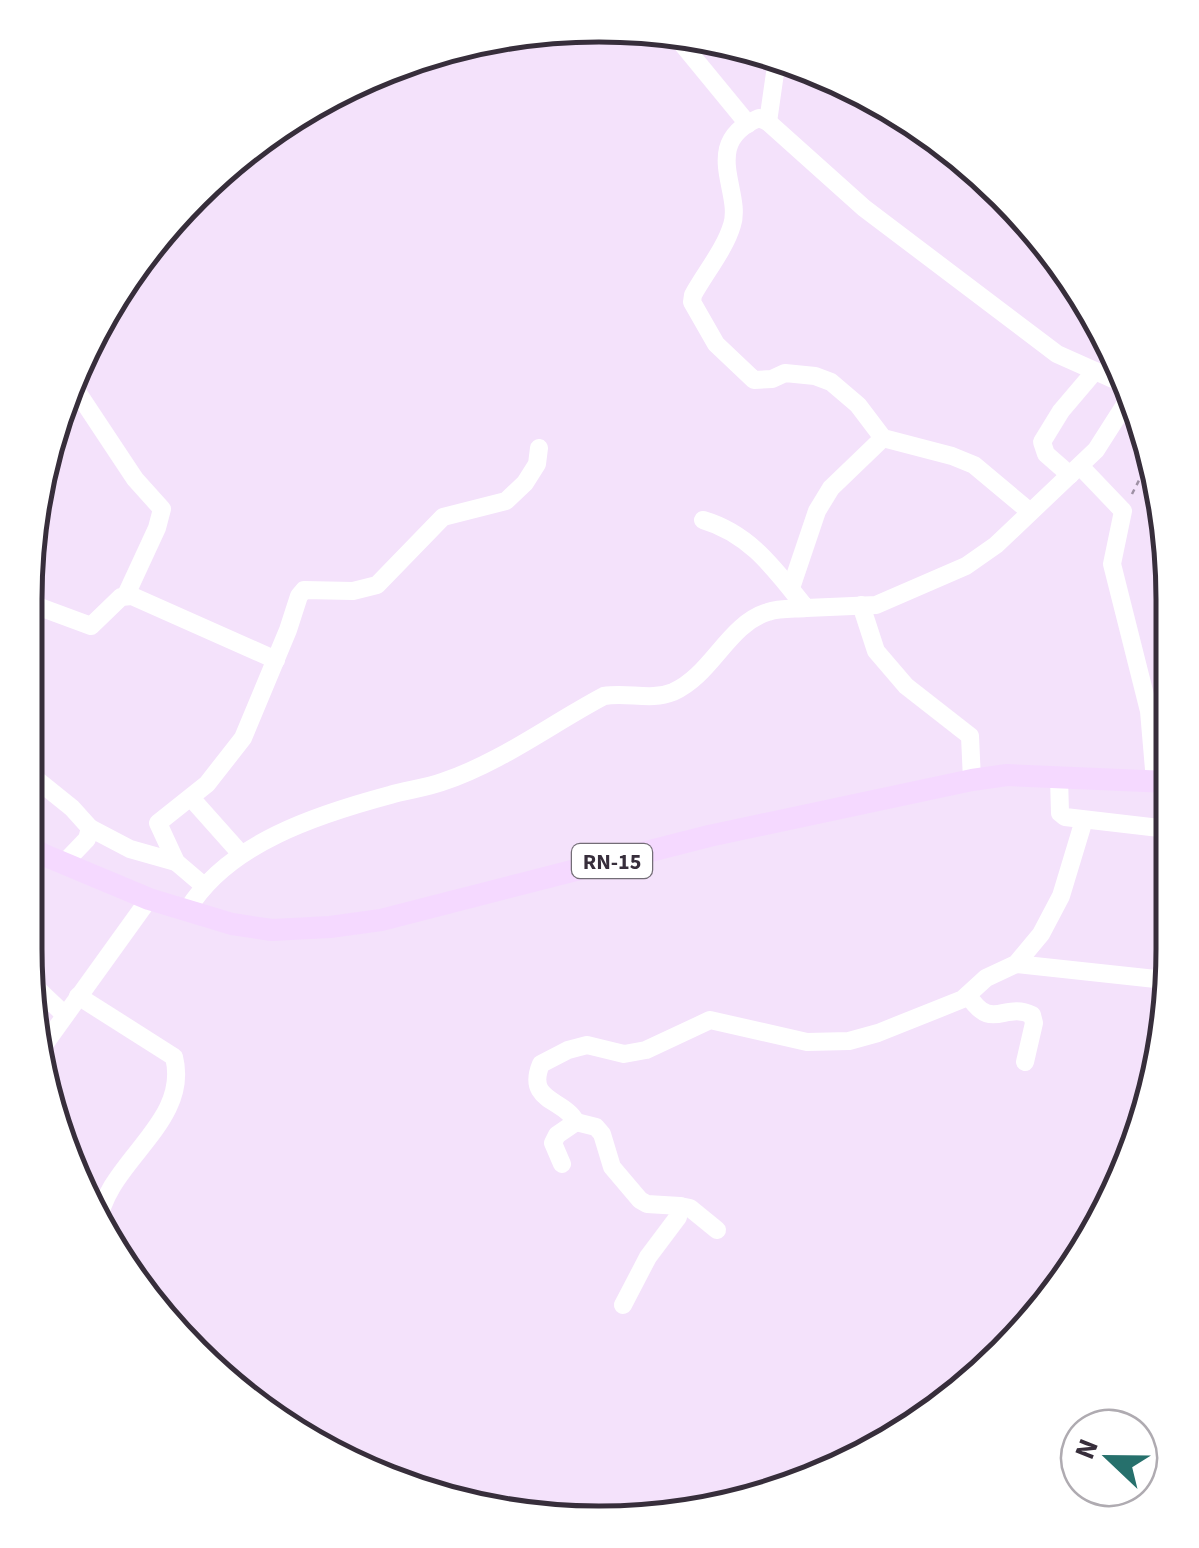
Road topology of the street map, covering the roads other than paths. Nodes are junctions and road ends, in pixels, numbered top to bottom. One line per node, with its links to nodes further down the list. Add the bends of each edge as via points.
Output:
1 (687, 49): 4 (street)
2 (775, 71): 3 (street)
3 (768, 122): 4 (street); 5 (street, via 879,219 1057,354)
4 (748, 124): 9 (street, via 727,153 732,225 692,302 716,344 754,380 785,373 830,382)
5 (1095, 371): 6 (street); 11 (street, via 1042,442 1046,454)
6 (1111, 379)
7 (81, 397): 15 (street, via 134,479 162,508)
8 (1123, 409): 11 (street)
9 (883, 438): 12 (street, via 974,466); 14 (street, via 831,488)
10 (539, 448): 19 (street, via 537,464 506,501 443,516 377,585 304,590)
11 (1075, 470): 12 (street); 20 (street, via 1123,511 1112,564)
12 (1030, 511): 16 (street, via 966,566 876,606)
13 (703, 520): 14 (street, via 736,532)
14 (792, 585): 18 (street)
15 (126, 595): 17 (street, via 91,626); 19 (street)
16 (861, 605): 18 (street); 22 (street, via 876,651 906,686 970,736)
17 (42, 608)
18 (806, 608): 30 (street, via 768,612 752,621 674,692 604,696 474,769 334,813)
19 (276, 660): 25 (street, via 242,738)
20 (1156, 749)
21 (1059, 777): 22 (main road, RN-15); 23 (main road, RN-15); 26 (street, via 1060,813)
22 (972, 780): 35 (main road, RN-15, via 710,836 381,920 272,930)
23 (1156, 782)
24 (42, 784): 27 (street)
25 (192, 799): 30 (street); 32 (street, via 158,822)
26 (1084, 820): 28 (street); 36 (street, via 1053,915)
27 (90, 828): 31 (street); 32 (street)
28 (1156, 828)
29 (42, 854): 31 (main road, RN-15)
30 (241, 854): 33 (street)
31 (65, 862): 34 (main road, RN-15)
32 (176, 862): 33 (street)
33 (203, 884): 35 (street)
34 (149, 899): 35 (main road, RN-15); 40 (street)
35 (188, 909)
36 (1016, 964): 37 (street); 38 (street)
37 (1155, 979)
38 (968, 995): 43 (street, via 988,1016 1032,1015); 44 (street, via 848,1041 807,1042 710,1020 646,1050 568,1050 541,1064 537,1084)
39 (45, 996): 41 (street)
40 (78, 996): 41 (street); 46 (street, via 174,1057 179,1075 166,1112)
41 (64, 1015): 42 (street)
42 (49, 1036)
43 (1025, 1062)
44 (576, 1122): 45 (street, via 553,1143); 47 (street, via 602,1134 612,1166 640,1200)
45 (562, 1164)
46 (104, 1202)
47 (680, 1206): 48 (street); 49 (street)
48 (717, 1230)
49 (623, 1305)

